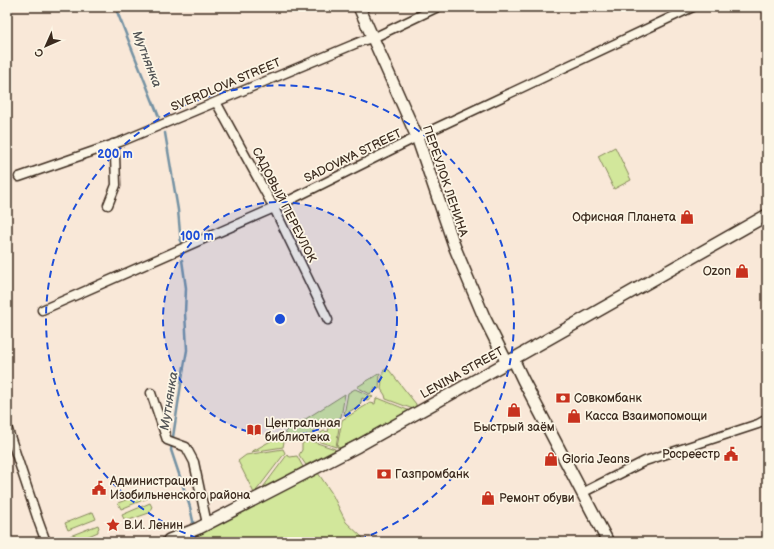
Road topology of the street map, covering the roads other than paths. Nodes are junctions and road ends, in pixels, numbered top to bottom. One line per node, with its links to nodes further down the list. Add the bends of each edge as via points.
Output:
1 (359, 7): 4 (street, ПЕРЕУЛОК ЛЕНИНА)
2 (438, 7): 4 (street, SVERDLOVA STREET)
3 (693, 7): 6 (street, SADOVAYA STREET)
4 (373, 38): 5 (street, SVERDLOVA STREET); 6 (street, ПЕРЕУЛОК ЛЕНИНА)
5 (216, 102): 7 (street, SVERDLOVA STREET); 10 (street, САДОВЫЙ ПЕРЕУЛОК)
6 (417, 137): 10 (street, SADOVAYA STREET); 14 (street, ПЕРЕУЛОК ЛЕНИНА, via 455,248 484,317)
7 (113, 144): 8 (street, SVERDLOVA STREET); 9 (street, via 116,185)
8 (19, 177)
9 (108, 205)
10 (274, 208): 12 (street, SADOVAYA STREET); 13 (street, САДОВЫЙ ПЕРЕУЛОК)
11 (767, 215): 14 (street, LENINA STREET)
12 (42, 310)
13 (328, 320)
14 (510, 361): 18 (street, ПЕРЕУЛОК ЛЕНИНА, via 523,380); 19 (street, LENINA STREET, via 358,446)
15 (151, 393): 19 (street, via 167,440 186,447 194,462)
16 (767, 419): 18 (street, via 645,461)
17 (7, 427): 21 (street)
18 (582, 493): 22 (street, ПЕРЕУЛОК ЛЕНИНА)
19 (203, 526): 20 (street, LENINA STREET)
20 (166, 541)
21 (46, 542)
22 (608, 542)

